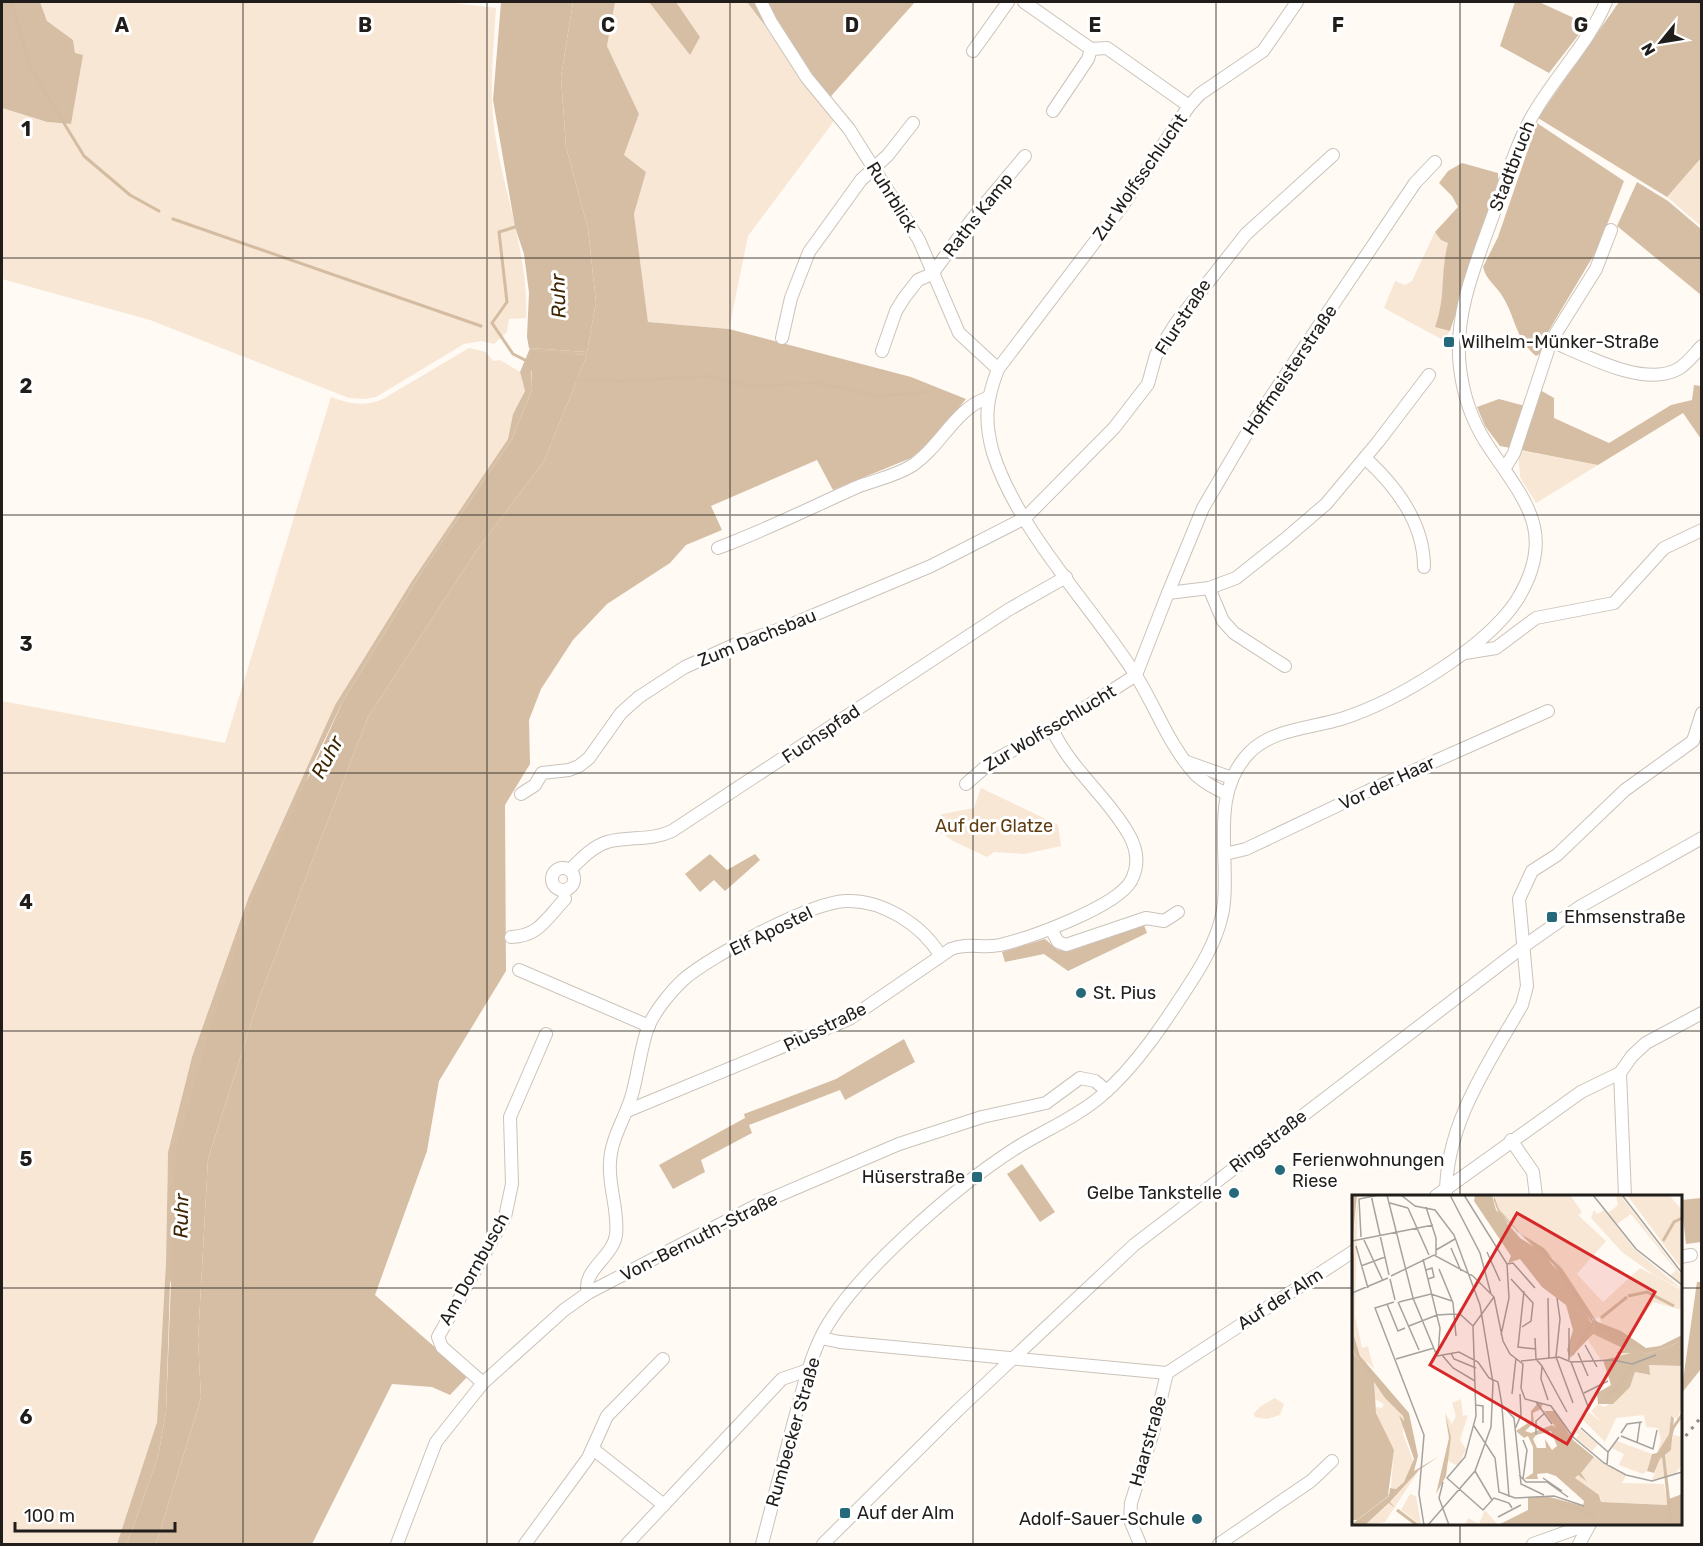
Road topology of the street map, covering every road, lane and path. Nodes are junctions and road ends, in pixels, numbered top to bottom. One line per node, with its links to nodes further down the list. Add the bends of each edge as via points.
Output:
1 (761, 2): 14 (street, Ruhrblick, via 807,78 849,129)
2 (1008, 2): 7 (street)
3 (1024, 2): 6 (street)
4 (1298, 2): 8 (street, Zur Wolfsschlucht, via 1263,51 1200,94)
5 (1606, 2): 20 (street, Stadtbruch, via 1589,33 1538,104 1521,137 1466,294)
6 (1091, 49): 8 (street, via 1107,48); 9 (street)
7 (973, 51)
8 (1189, 106): 22 (street, Zur Wolfsschlucht, via 1123,205)
9 (1053, 111)
10 (913, 123): 14 (street)
11 (1333, 154): 27 (street, Flurstraße, via 1246,234 1176,323 1156,356 1148,384 1114,428)
12 (1025, 156): 16 (street, Raths Kamp)
13 (1435, 162): 33 (street, Hoffmeisterstraße, via 1415,183 1250,428 1203,508)
14 (874, 168): 16 (street, Ruhrblick, via 919,240); 17 (street, via 808,252)
15 (1611, 230): 18 (street, via 1596,269)
16 (932, 274): 21 (street, Raths Kamp, via 918,280 900,304); 22 (street, Ruhrblick, via 959,333)
17 (782, 338)
18 (1551, 341): 19 (street, via 1645,375 1665,375 1681,368); 26 (street, via 1514,453)
19 (1701, 346)
20 (1459, 348): 26 (street, Rumbecker Straße, via 1473,417)
21 (882, 351)
22 (998, 369): 24 (street)
23 (1429, 375): 25 (street)
24 (987, 398): 27 (street, Zur Wolfsschlucht, via 987,426 994,454); 29 (street, via 971,404 936,446 912,465)
25 (1365, 458): 30 (street, via 1414,518 1424,549); 32 (street, via 1326,504 1284,540 1236,578)
26 (1505, 468): 34 (street, Rumbecker Straße, via 1533,520 1536,538 1530,572 1508,612)
27 (1025, 519): 31 (street, Zur Wolfsschlucht); 44 (street, Zum Dachsbau, via 931,566 685,667 627,708 579,766 542,773)
28 (1701, 530): 34 (street, via 1664,548 1614,603 1536,618 1496,648)
29 (718, 548)
30 (1424, 567)
31 (1066, 577): 36 (street, Zur Wolfsschlucht); 50 (street, Fuchspfad, via 1008,610 672,831 649,839 608,842 584,855 570,870 561,868 554,874 554,885 563,890 565,899 537,930 528,936)
32 (1209, 588): 33 (street); 35 (street, via 1223,621 1234,633)
33 (1168, 593): 36 (street)
34 (1464, 653): 42 (street, Rumbecker Straße, via 1371,707 1264,741 1249,753)
35 (1285, 666)
36 (1136, 675): 39 (street, Zur Wolfsschlucht); 41 (street, Zur Wolfsschlucht)
37 (1548, 711): 47 (street, Vor der Haar, via 1246,849)
38 (1701, 713): 40 (street)
39 (1052, 729): 43 (street, Zur Wolfsschlucht, via 991,762); 49 (street, Piusstraße, via 1069,760 1121,823 1137,857 1127,886 1090,910)
40 (1697, 738): 51 (street, via 1625,790 1557,855 1532,872 1519,899)
41 (1187, 762): 42 (street); 45 (street, Zur Wolfsschlucht, via 1204,781)
42 (1232, 778): 45 (street, Rumbecker Straße)
43 (966, 784)
44 (521, 794)
45 (1227, 794): 47 (street, Rumbecker Straße)
46 (1701, 838): 51 (street, Ringstraße, via 1581,906)
47 (1225, 854): 58 (street, Rumbecker Straße, via 1224,904 1206,957 1151,1039)
48 (1178, 912): 49 (street, via 1164,921 1146,918 1066,945 1058,942)
49 (1051, 928): 52 (street, Piusstraße, via 1000,945 960,945)
50 (511, 936)
51 (1524, 946): 61 (street, via 1527,987 1522,1005 1463,1111); 68 (street, Ringstraße, via 1134,1245)
52 (939, 955): 55 (street, Elf Apostel, via 921,931 897,915 858,902 826,905 772,927 696,971 665,1001); 59 (street, Piusstraße, via 849,1019)
53 (519, 970): 55 (street)
54 (1701, 1013): 57 (street, via 1646,1043)
55 (649, 1026): 59 (street, Elf Apostel)
56 (546, 1034): 71 (street, Am Dornbusch, via 510,1117 512,1184 505,1217 438,1337 442,1347)
57 (1620, 1072): 60 (street, via 1581,1092); 63 (street)
58 (1107, 1090): 65 (street, Von-Bernuth-Straße, via 1095,1081 1080,1078 1046,1103 982,1117 886,1149 761,1203); 66 (street, Rumbecker Straße, via 1082,1110 993,1164 941,1206 845,1299)
59 (627, 1111): 65 (street, Elf Apostel, via 614,1138 609,1165 616,1236 589,1278)
60 (1511, 1140): 61 (street); 62 (street, via 1533,1172)
61 (1443, 1194)
62 (1536, 1195)
63 (1625, 1195)
64 (1352, 1252): 70 (street, Auf der Alm)
65 (588, 1293): 71 (street, Von-Bernuth-Straße, via 550,1321)
66 (821, 1338): 68 (street); 69 (street, Rumbecker Straße)
67 (663, 1359): 72 (street, via 607,1416)
68 (1014, 1359): 70 (street); 81 (street, Ringstraße)
69 (808, 1370): 74 (street, via 782,1379); 80 (street, Rumbecker Straße)
70 (1167, 1373): 82 (street, Haarstraße, via 1131,1503 1130,1520)
71 (483, 1383): 77 (street, Von-Bernuth-Straße, via 436,1442)
72 (593, 1449): 74 (street); 78 (street)
73 (1332, 1461): 83 (street, via 1311,1481)
74 (664, 1505): 79 (street)
75 (1587, 1525): 84 (street)
76 (1589, 1525): 85 (street)
77 (397, 1545)
78 (525, 1545)
79 (627, 1545)
80 (762, 1545)
81 (823, 1545)
82 (1140, 1545)
83 (1219, 1545)
84 (1533, 1545)
85 (1578, 1545)

